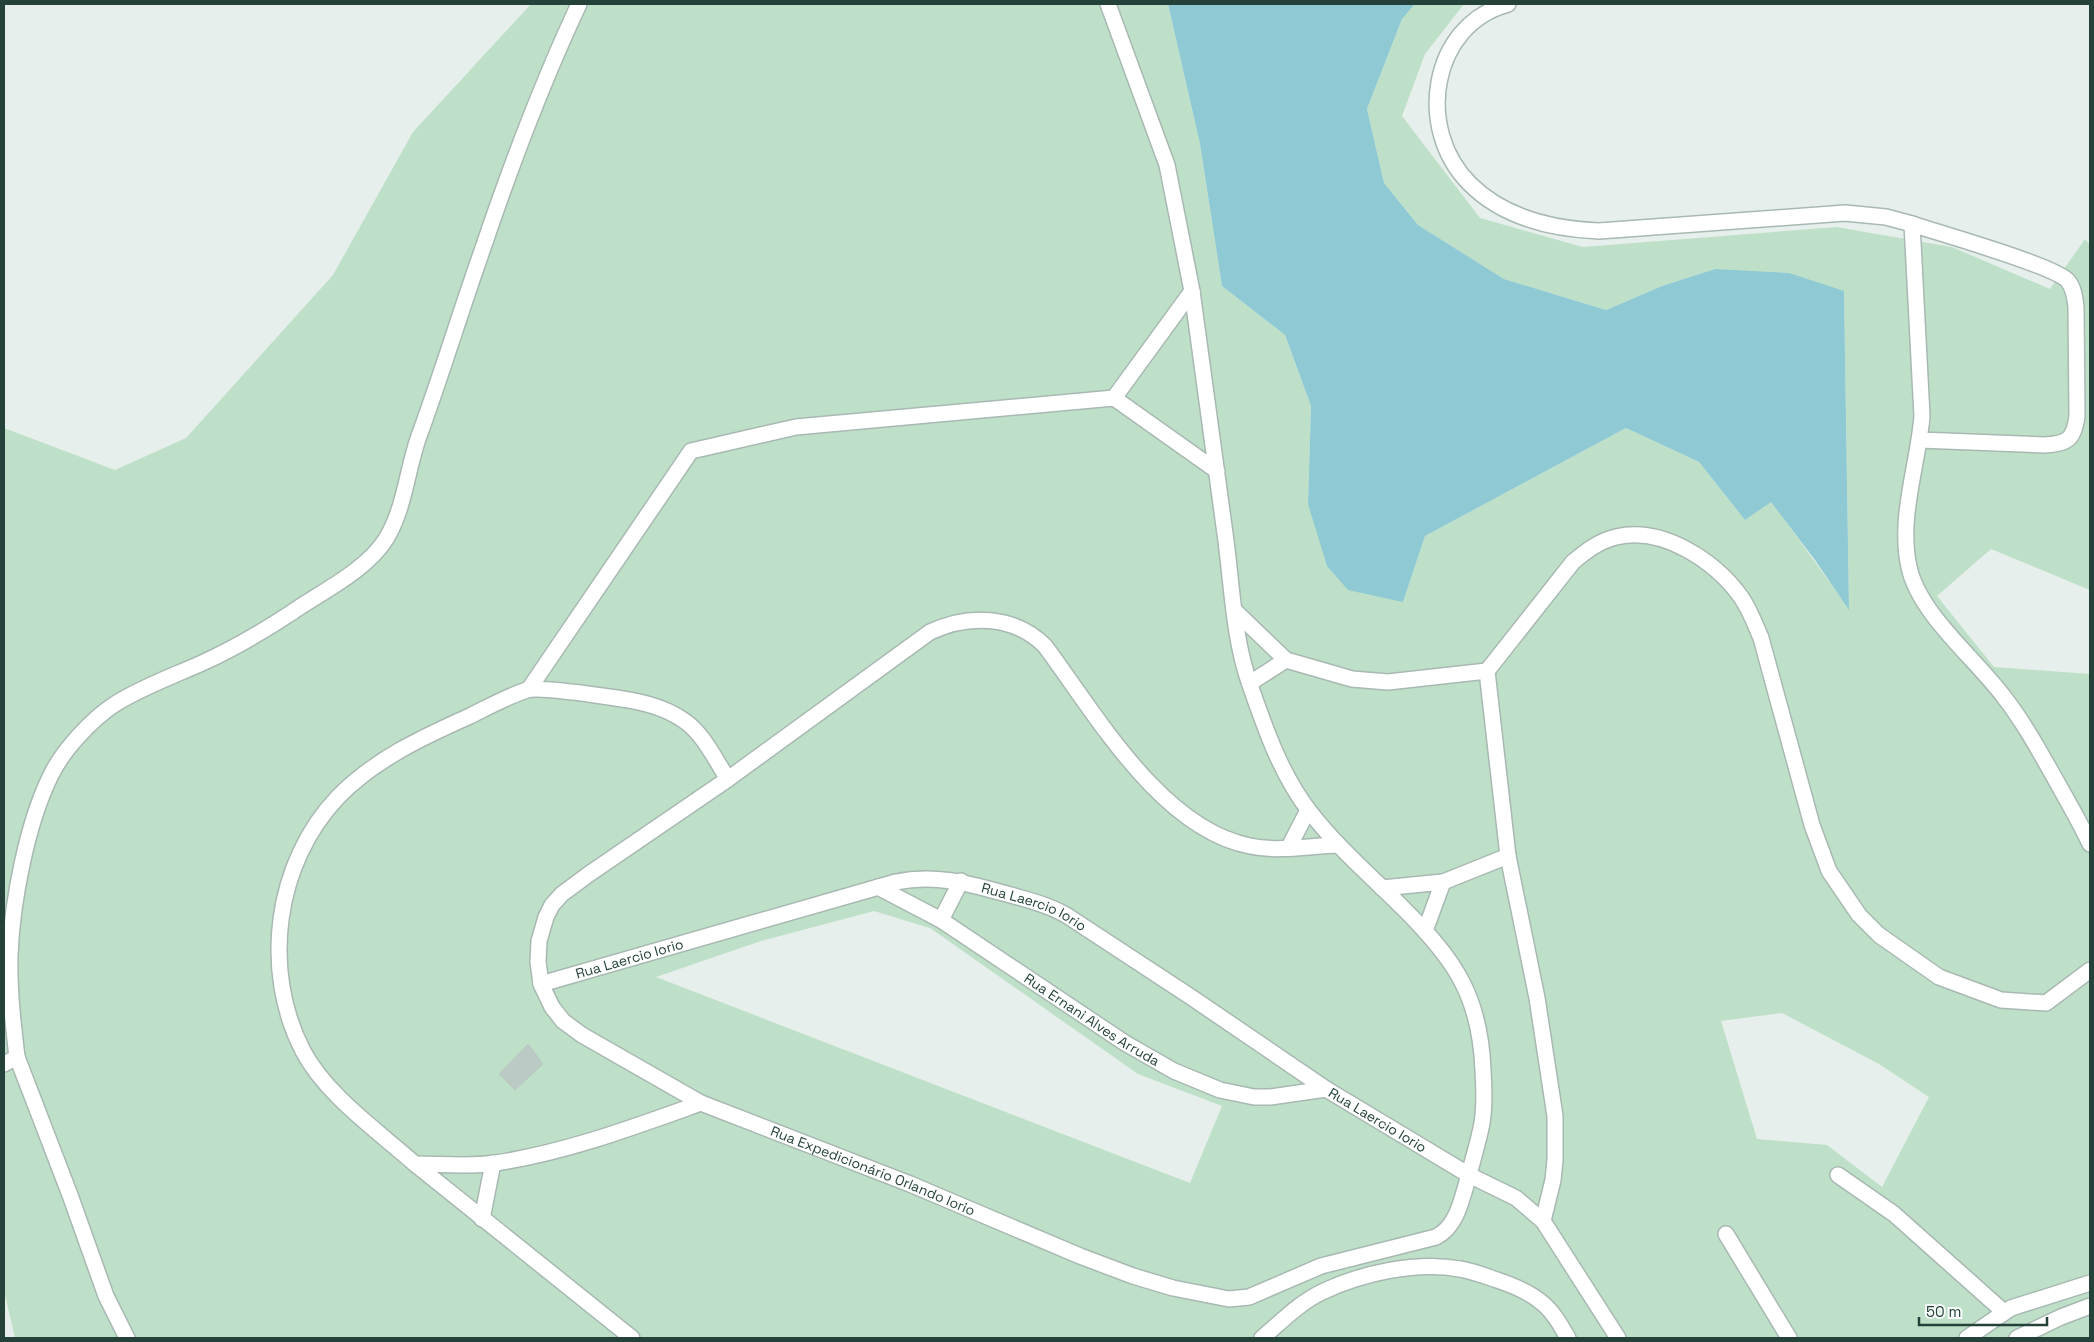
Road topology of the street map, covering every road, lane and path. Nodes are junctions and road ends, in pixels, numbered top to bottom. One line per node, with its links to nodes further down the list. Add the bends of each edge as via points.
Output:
1 (579, 4): 28 (street, via 535,105 485,242 432,405 417,441 395,521 386,538 358,568 267,629 112,706 64,754 52,773 32,827 15,912 10,953)
2 (1108, 4): 5 (street, via 1167,166)
3 (1508, 4): 4 (street, via 1481,16 1461,35 1442,69 1436,102 1442,138 1457,169 1480,193 1506,210 1547,225 1599,232 1845,213 1886,217)
4 (1912, 224): 7 (street, via 1922,395); 7 (street, via 2055,272 2069,282 2076,307 2077,416 2074,432 2067,441 2044,446)
5 (1192, 291): 6 (street); 8 (street)
6 (1114, 398): 8 (street); 13 (street, via 796,426 691,451)
7 (1920, 440): 16 (street, via 1906,526 1912,581 1930,611 2020,719)
8 (1217, 471): 9 (street)
9 (1235, 611): 10 (street); 12 (street)
10 (1286, 660): 11 (street, via 1370,681); 12 (street)
11 (1487, 671): 19 (street); 26 (street, via 1562,575 1590,548 1615,537 1631,535 1662,539 1683,548 1721,574 1741,597 1752,617 1761,638 1820,850 1859,915 1879,935 1939,978 2001,1000 2046,1003)
12 (1250, 683): 15 (street, via 1282,765)
13 (529, 689): 14 (street, via 624,698 671,712 699,735); 32 (street, via 434,732 364,774 338,798 308,840 288,886 280,916 280,975 284,999 302,1050 328,1085)
14 (728, 779): 18 (street, Rua Expedicionário Orlando Iorio, via 930,632 960,621 994,621 1020,628 1045,646 1123,754 1181,812 1236,842 1255,847); 27 (street, Rua Expedicionário Orlando Iorio, via 562,894 546,916 539,941)
15 (1308, 810): 17 (street); 18 (street)
16 (2090, 844)
17 (1337, 845): 18 (street, Rua Expedicionário Orlando Iorio); 23 (street)
18 (1289, 847)
19 (1508, 856): 21 (street); 36 (street, via 1537,998 1555,1116 1553,1180)
20 (961, 881): 22 (street, Rua Laercio Iorio, via 913,878); 24 (street); 29 (street, Rua Laercio Iorio, via 1034,902 1066,915)
21 (1443, 882): 23 (street); 25 (street)
22 (878, 887): 24 (street, Rua Ernani Alves Arruda); 27 (street, Rua Laercio Iorio)
23 (1382, 888): 25 (street)
24 (941, 920): 29 (street, Rua Ernani Alves Arruda, via 1125,1043 1198,1082 1254,1097)
25 (1426, 930): 34 (street, via 1462,981 1478,1023 1483,1113)
26 (2090, 970)
27 (541, 984): 30 (street, Rua Expedicionário Orlando Iorio, via 563,1021)
28 (10, 1060): 41 (street, via 37,1106 106,1296)
29 (1326, 1090): 34 (street, Rua Laercio Iorio)
30 (701, 1103): 31 (street, via 581,1144); 34 (street, Rua Expedicionário Orlando Iorio, via 910,1184 1133,1276 1172,1288 1239,1299 1321,1266 1442,1234 1457,1213)
31 (494, 1163): 32 (street); 35 (street)
32 (415, 1164): 35 (street)
33 (1838, 1174): 40 (street, via 1894,1214)
34 (1469, 1175): 36 (street, Rua Laercio Iorio, via 1516,1198)
35 (482, 1219): 42 (street)
36 (1543, 1221): 45 (street, Rua Laercio Iorio)
37 (1726, 1234): 46 (street)
38 (2090, 1283): 40 (street)
39 (2090, 1306): 48 (street)
40 (2004, 1312): 47 (street)
41 (127, 1338)
42 (632, 1338)
43 (1262, 1338): 44 (street, via 1303,1303 1323,1292 1375,1274 1427,1266 1483,1275 1519,1289 1551,1312)
44 (1568, 1338)
45 (1618, 1338)
46 (1789, 1338)
47 (1967, 1338)
48 (2017, 1338)

